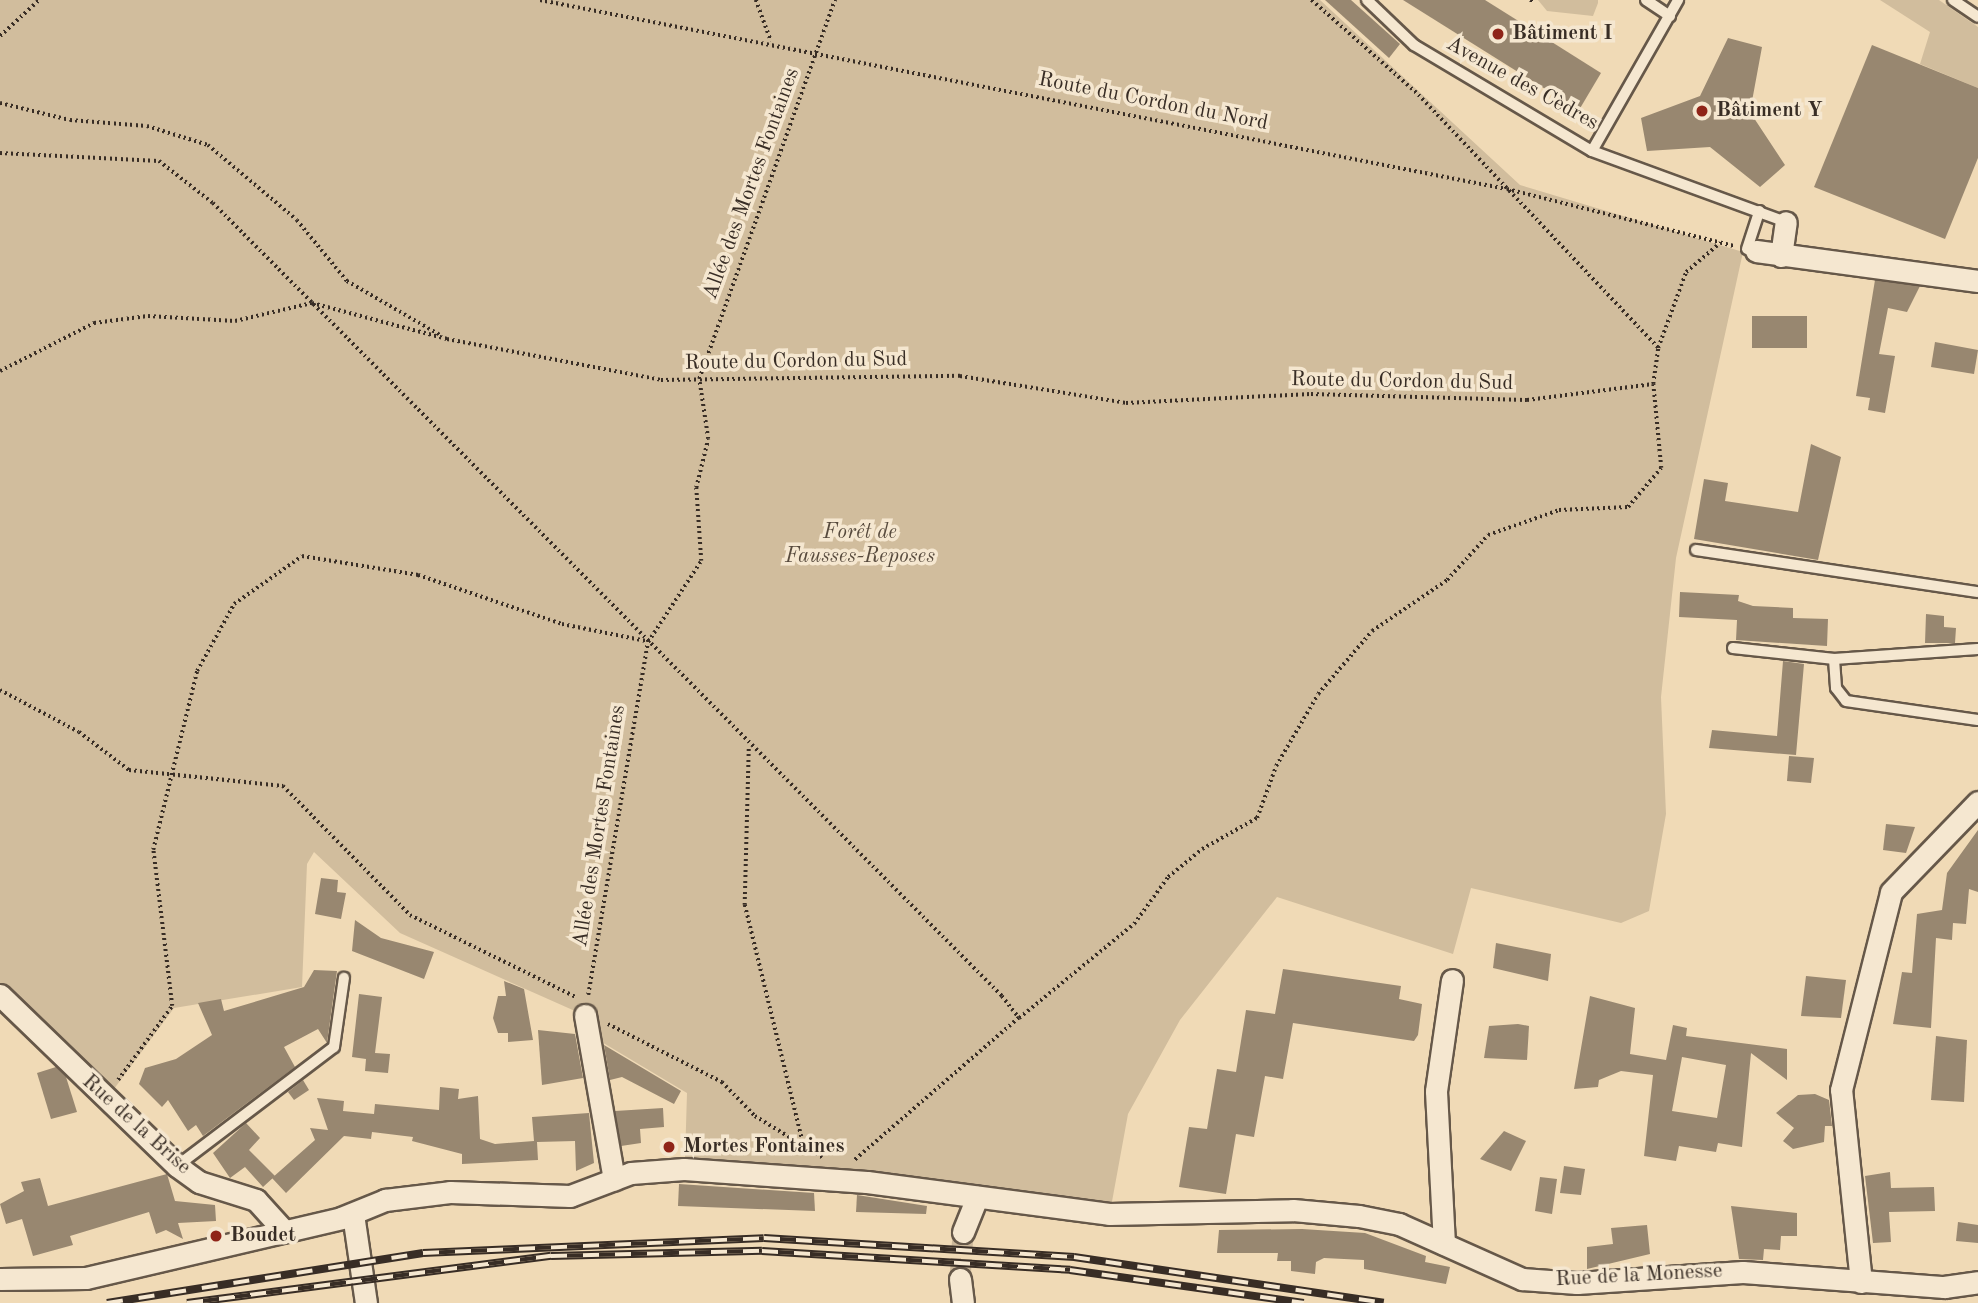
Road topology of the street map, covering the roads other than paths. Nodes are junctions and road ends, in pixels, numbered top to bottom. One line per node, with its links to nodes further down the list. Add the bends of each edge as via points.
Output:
1 (1367, 0): 7 (lane, Avenue des Cèdres, via 1414,45)
2 (1646, 0): 5 (lane)
3 (1678, 0): 5 (lane, Avenue des Cèdres)
4 (1953, 0): 6 (lane)
5 (1670, 16): 7 (lane, Avenue des Cèdres)
6 (1978, 17)
7 (1592, 150): 8 (lane)
8 (1759, 211): 9 (lane); 10 (lane)
9 (1786, 222): 11 (street)
10 (1752, 250): 11 (street)
11 (1781, 256): 12 (street)
12 (1978, 281)
13 (1696, 550): 14 (lane)
14 (1978, 592)
15 (1733, 648): 17 (lane)
16 (1978, 649): 17 (lane)
17 (1834, 659): 18 (lane, via 1836,688 1846,701)
18 (1978, 720)
19 (1978, 802): 33 (street, via 1891,892 1841,1090)
20 (344, 978): 24 (lane, via 334,1047)
21 (1452, 980): 30 (street, via 1436,1091)
22 (0, 995): 24 (street, Rue de la Brise)
23 (591, 1013): 25 (street)
24 (177, 1166): 28 (street, Rue de la Brise, via 199,1182 256,1200)
25 (614, 1179): 26 (street, Rue de la Monesse, via 684,1169 867,1182); 27 (street, Rue de la Monesse, via 570,1196 450,1192 385,1200)
26 (977, 1197): 29 (street); 30 (street, Rue de la Monesse, via 1109,1214 1293,1210 1359,1216 1399,1224)
27 (353, 1214): 28 (street, Rue de la Monesse); 35 (street)
28 (284, 1231): 31 (street, Rue de la Monesse, via 86,1278)
29 (963, 1232)
30 (1444, 1244): 33 (street, Rue de la Monesse, via 1522,1279 1577,1283 1743,1272)
31 (0, 1279)
32 (960, 1279): 36 (street)
33 (1861, 1282): 34 (street, Rue de la Monesse)
34 (1978, 1282)
35 (366, 1303)
36 (962, 1303)

